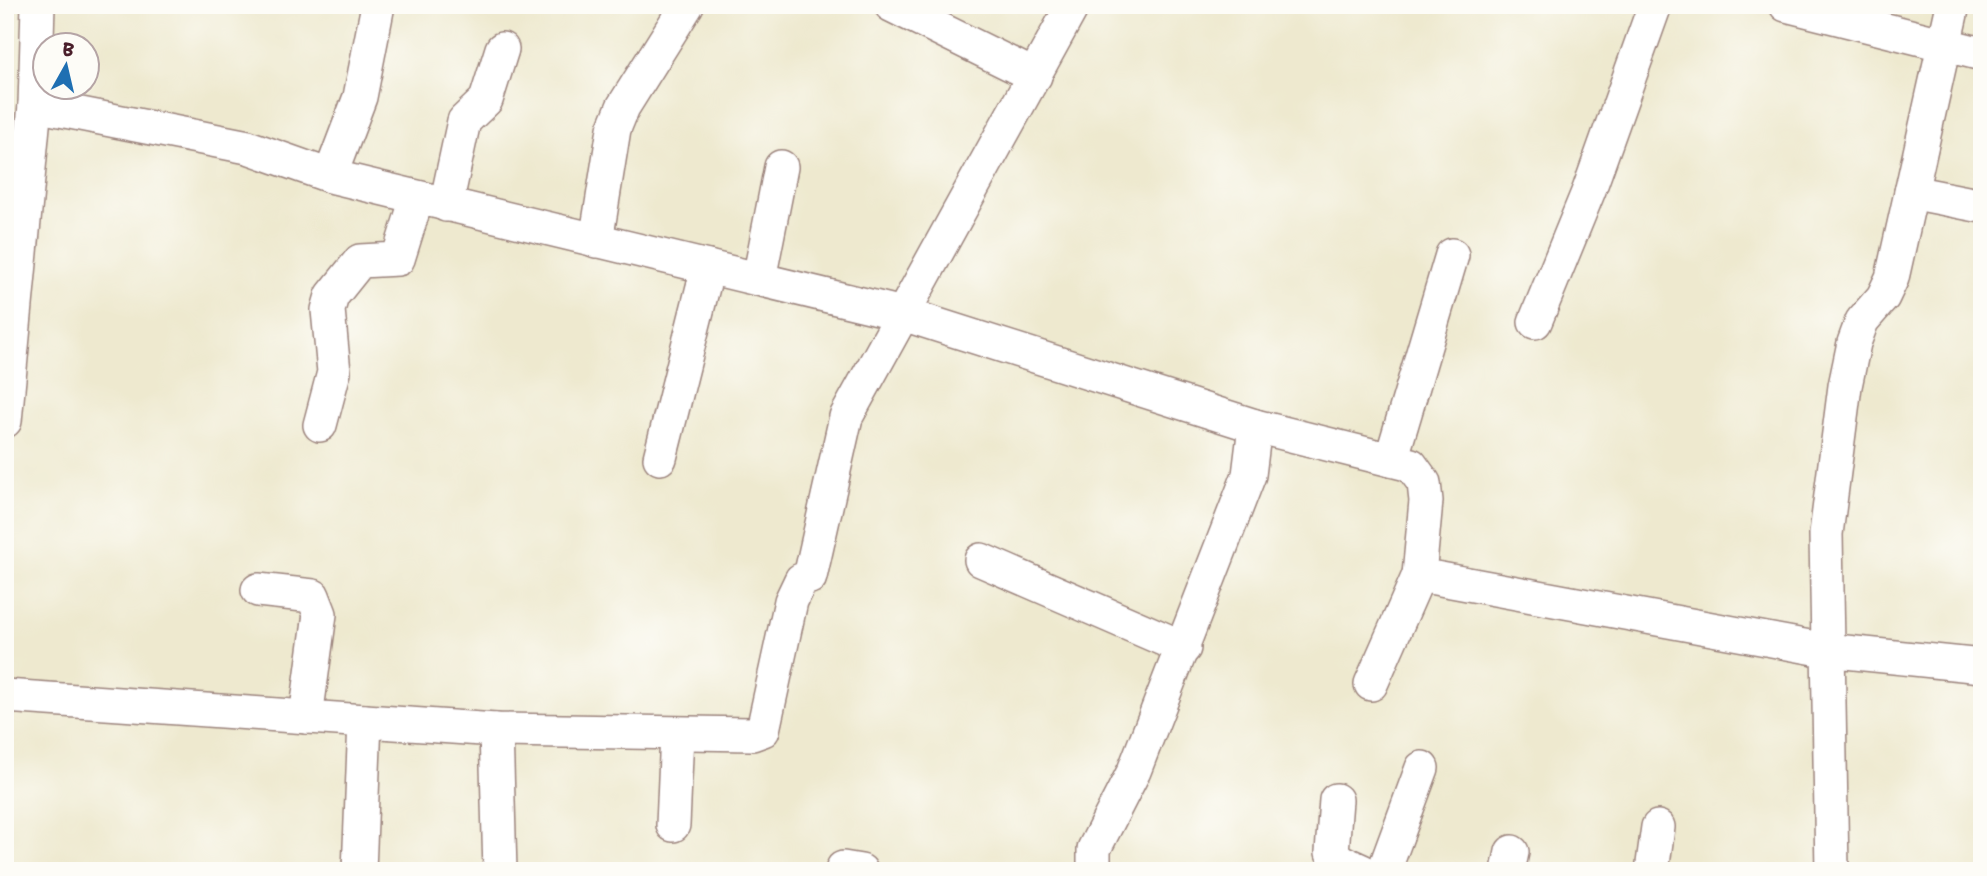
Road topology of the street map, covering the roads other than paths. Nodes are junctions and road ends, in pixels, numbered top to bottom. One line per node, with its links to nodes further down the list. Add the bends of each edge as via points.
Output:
1 (38, 5): 12 (street)
2 (378, 5): 14 (street, via 360,97)
3 (687, 5): 18 (street, via 623,107 614,130)
4 (891, 5): 11 (street)
5 (1073, 5): 11 (street)
6 (1655, 5): 23 (street, via 1598,166)
7 (1786, 5): 8 (street)
8 (1948, 27): 10 (street); 15 (street)
9 (502, 49): 16 (street, via 486,100 464,121)
10 (1982, 54)
11 (1035, 76): 22 (street)
12 (35, 105): 14 (street, via 248,147); 24 (street)
13 (781, 167): 21 (street)
14 (330, 176): 16 (street)
15 (1911, 192): 17 (street); 33 (street, via 1892,278 1862,321 1845,386 1826,534)
16 (432, 201): 18 (street); 25 (street, via 398,259 360,261 332,296 328,310 334,372)
17 (1982, 206)
18 (596, 241): 20 (street)
19 (1452, 255): 28 (street)
20 (708, 267): 21 (street); 27 (street)
21 (759, 279): 22 (street)
22 (903, 314): 26 (street); 40 (street, via 846,417 810,577 801,580 791,601 763,730 752,734)
23 (1535, 322)
24 (5, 422)
25 (320, 425)
26 (1255, 426): 28 (street); 32 (street, via 1249,475)
27 (660, 458)
28 (1391, 460): 30 (street, via 1411,465 1424,483)
29 (981, 560): 32 (street)
30 (1419, 575): 33 (street); 35 (street)
31 (258, 590): 37 (street, via 313,596 318,605)
32 (1184, 648): 48 (street, via 1134,771 1094,849)
33 (1826, 650): 34 (street); 50 (street)
34 (1982, 666)
35 (1371, 684)
36 (5, 696): 37 (street)
37 (306, 717): 38 (street)
38 (365, 721): 39 (street); 46 (street)
39 (496, 730): 40 (street); 47 (street)
40 (677, 733): 43 (street)
41 (1422, 768): 45 (street)
42 (1336, 800): 45 (street, via 1332,852 1340,861)
43 (673, 825)
44 (1658, 827): 49 (street)
45 (1362, 870)
46 (359, 871)
47 (500, 871)
48 (1094, 871)
49 (1652, 871)
50 (1832, 871)

